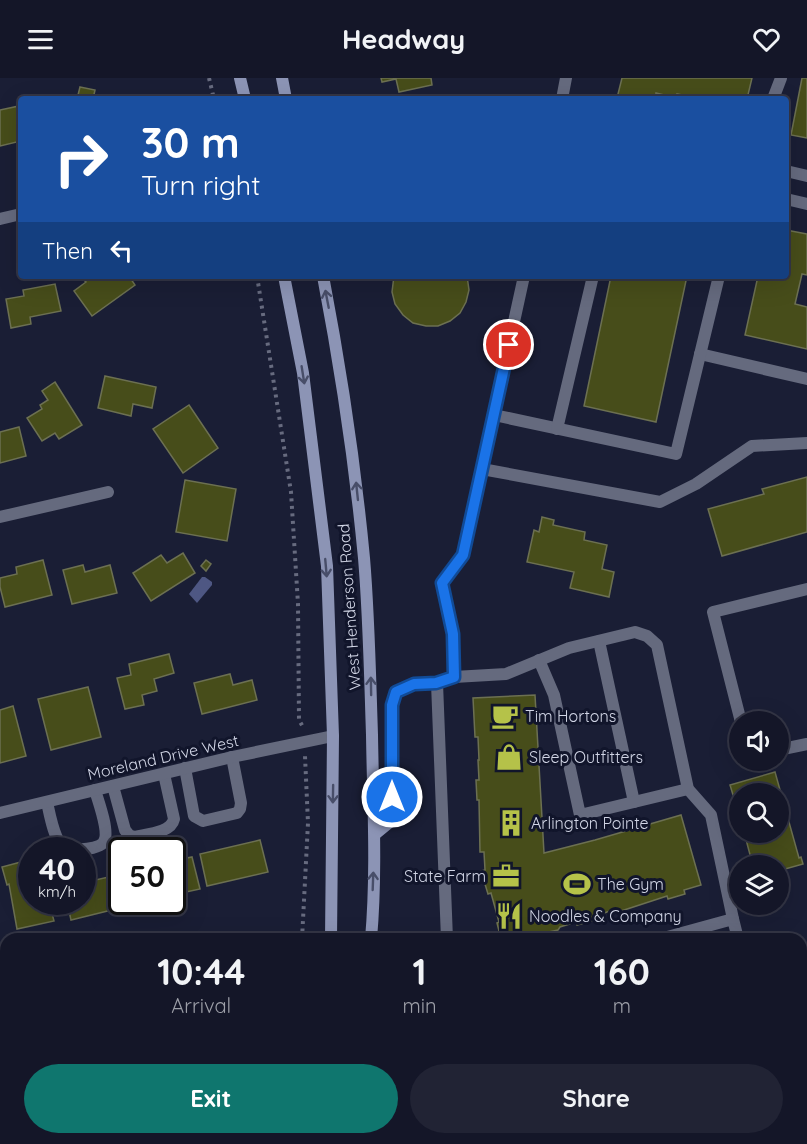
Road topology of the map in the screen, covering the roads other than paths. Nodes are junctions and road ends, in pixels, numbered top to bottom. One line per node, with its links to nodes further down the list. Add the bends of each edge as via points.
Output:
1 (240, 78): 5 (main road)
2 (282, 78): 6 (main road)
3 (566, 78): 7 (street)
4 (781, 78): 8 (street)
5 (244, 96)
6 (285, 96)
7 (563, 96)
8 (774, 96)
9 (789, 172): 10 (street)
10 (807, 176)
11 (789, 201): 12 (street)
12 (807, 204)
13 (18, 215): 14 (street)
14 (0, 219)
15 (285, 279): 35 (main road, West Henderson Road, one-way to 35, via 303,373 327,566)
16 (323, 279): 47 (main road, West Henderson Road, one-way to 16, via 364,559 341,372)
17 (523, 279): 22 (street)
18 (592, 279): 23 (street)
19 (718, 279): 20 (street)
20 (700, 354): 21 (street); 23 (street, via 676,454)
21 (807, 379)
22 (494, 415): 23 (street); 25 (street)
23 (557, 429)
24 (807, 443): 25 (street, via 752,446 696,484 660,502)
25 (482, 469): 31 (street, via 463,555 442,583 453,634)
26 (108, 492): 27 (street)
27 (0, 517)
28 (807, 589): 34 (street, via 713,612)
29 (599, 641): 30 (street); 42 (street, via 634,632 657,645); 45 (street)
30 (539, 660): 31 (street, via 506,674); 45 (street, via 554,695 580,815)
31 (454, 677): 32 (street)
32 (436, 683): 33 (street, via 414,684); 53 (street)
33 (396, 692): 47 (main road, via 392,705 392,820)
34 (738, 711)
35 (333, 736): 38 (street, Moreland Drive West); 51 (main road, West Henderson Road, one-way to 51)
36 (807, 744): 37 (street)
37 (789, 748)
38 (232, 757): 39 (street, Moreland Drive West); 39 (street, via 240,809 203,821 194,816)
39 (185, 768): 40 (street, Moreland Drive West)
40 (164, 774): 41 (street, Moreland Drive West); 41 (street, via 174,819 168,829 129,835)
41 (114, 786): 43 (street, Moreland Drive West)
42 (688, 789): 45 (street); 50 (street, via 711,815)
43 (95, 790): 44 (street, Moreland Drive West); 49 (street, via 106,830 103,843)
44 (47, 802): 46 (street, Moreland Drive West); 48 (street)
45 (634, 802)
46 (0, 813)
47 (375, 834): 52 (main road, West Henderson Road, one-way to 47)
48 (57, 837)
49 (96, 846)
50 (733, 919): 54 (street); 55 (street)
51 (331, 933)
52 (370, 933)
53 (447, 933)
54 (682, 933)
55 (736, 933)

